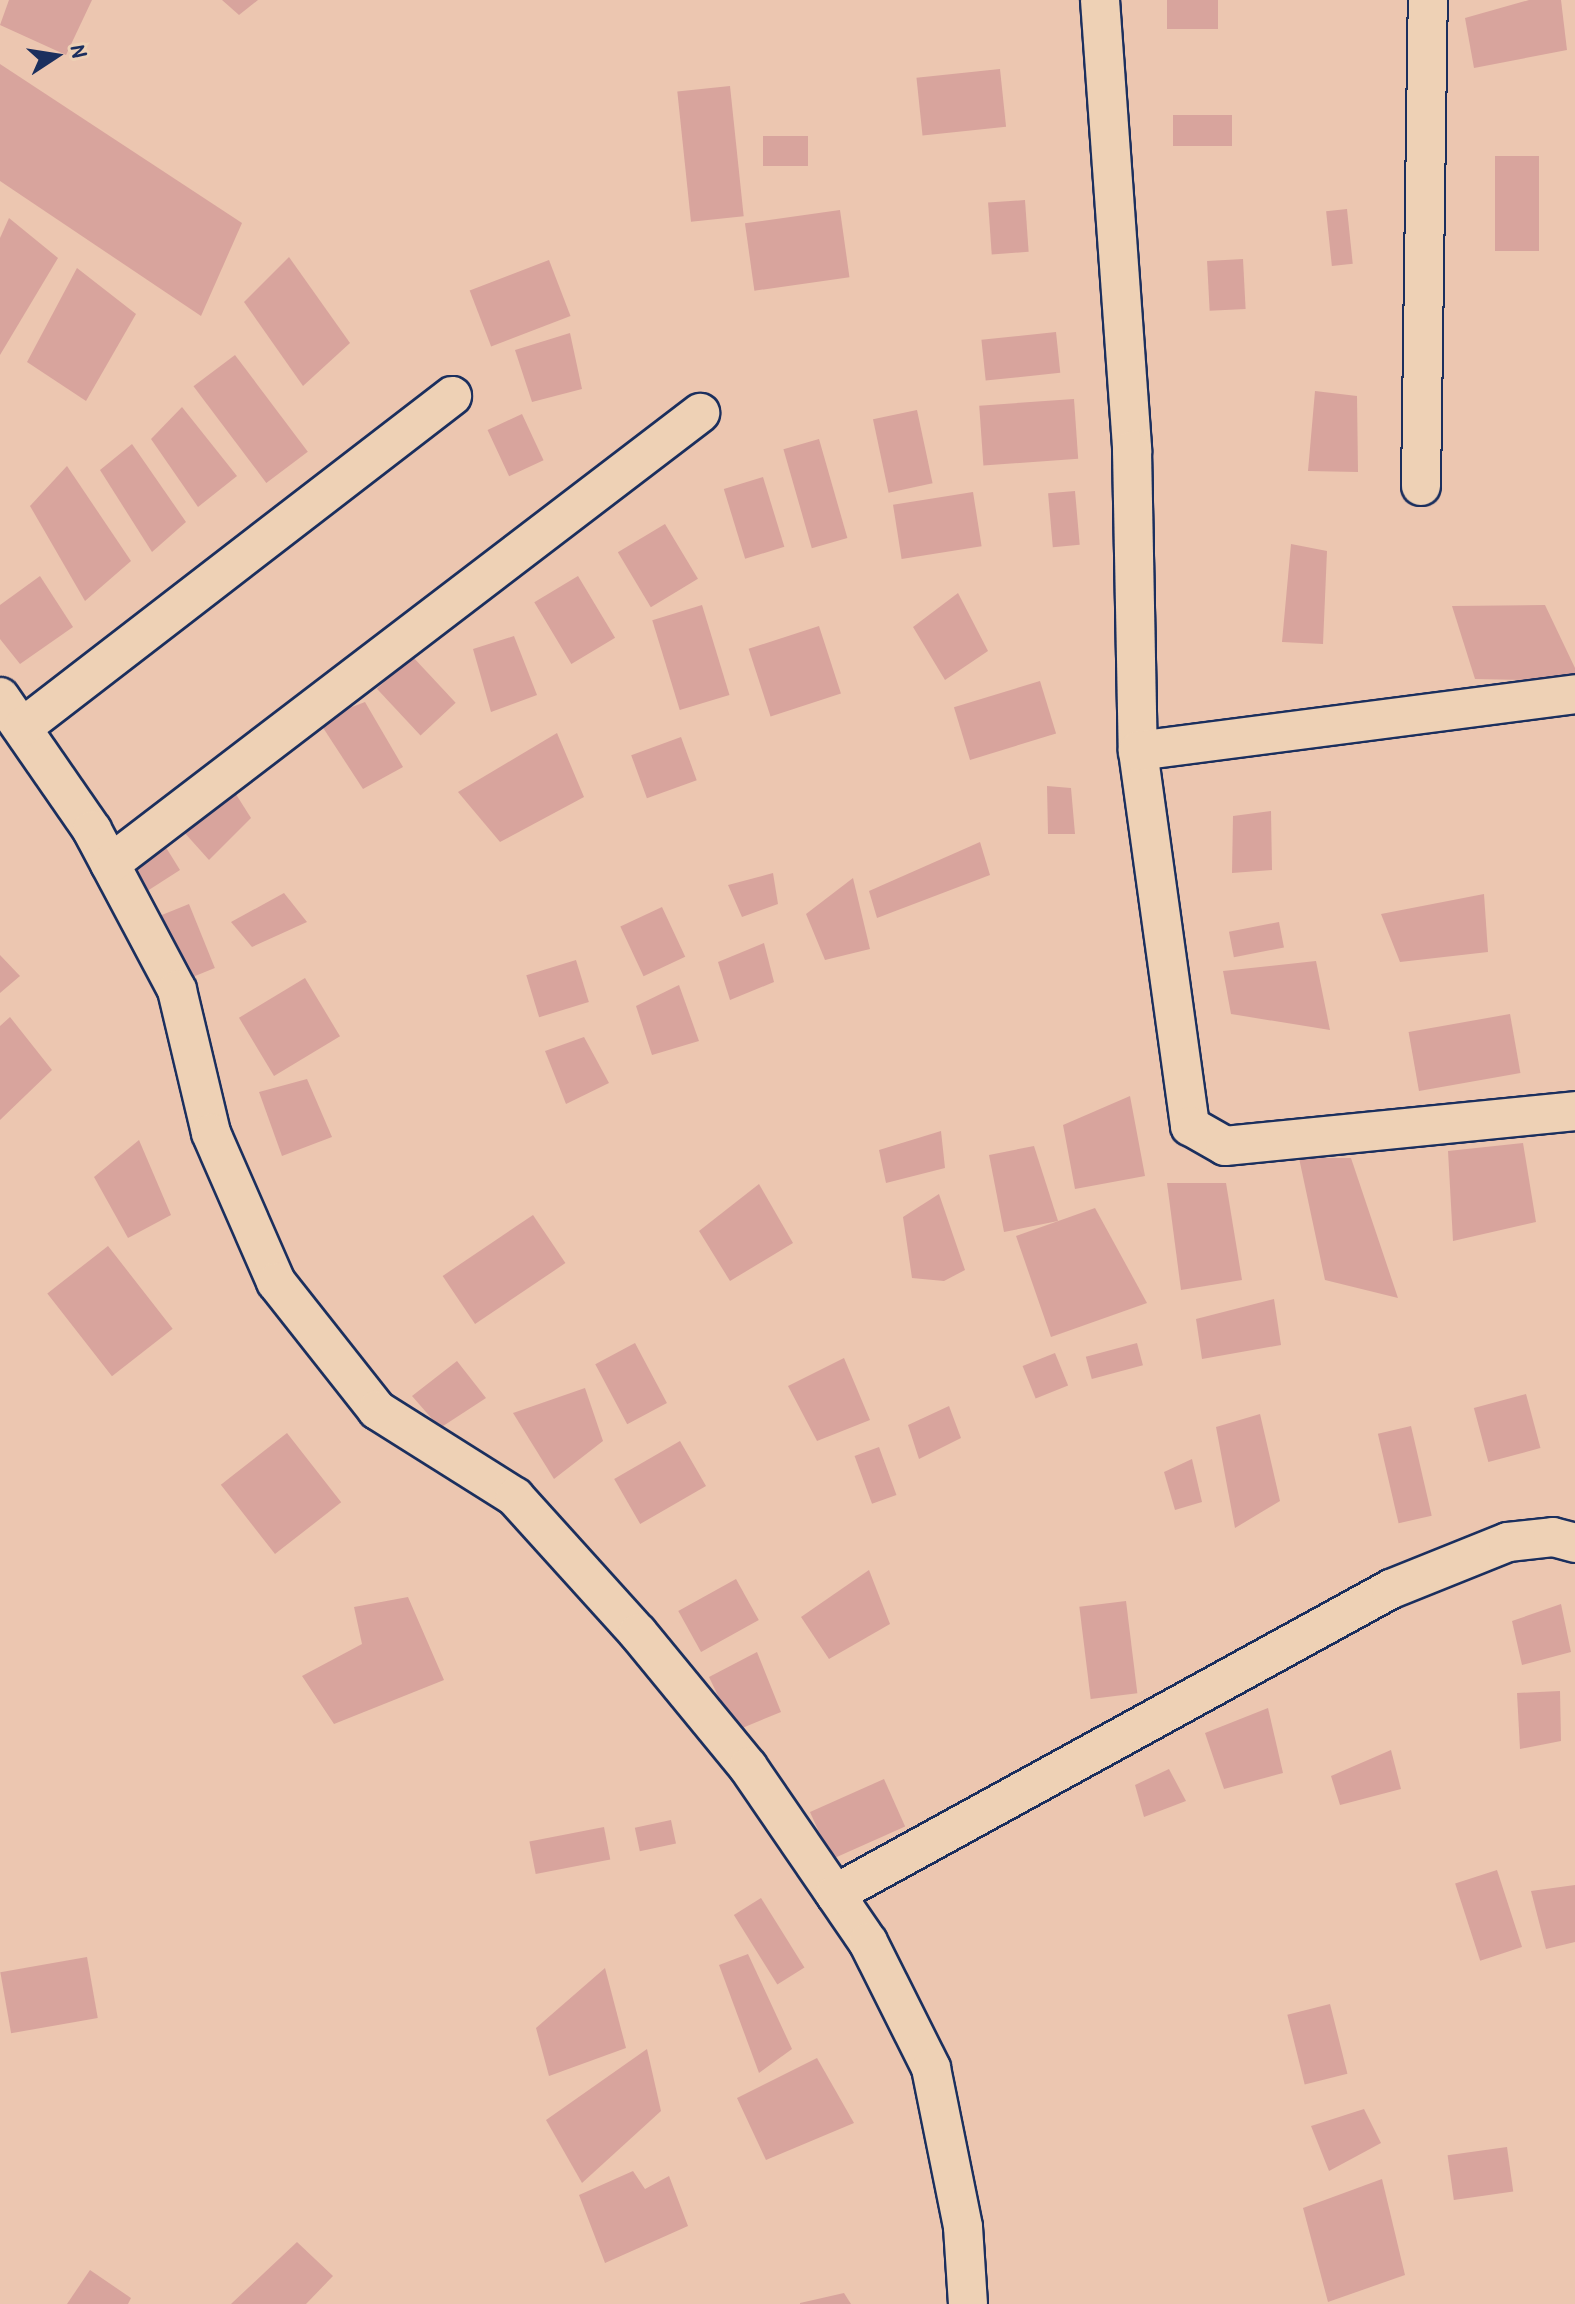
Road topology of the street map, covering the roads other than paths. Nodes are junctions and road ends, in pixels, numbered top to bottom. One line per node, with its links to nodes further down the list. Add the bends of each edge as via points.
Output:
1 (1100, 0): 9 (street, via 1132,450)
2 (1428, 0): 5 (street)
3 (452, 396): 8 (street)
4 (700, 413): 10 (street)
5 (1421, 486)
6 (1575, 694): 9 (street)
7 (0, 697): 8 (street)
8 (23, 727): 10 (street)
9 (1138, 751): 11 (street, via 1190,1126 1225,1146)
10 (110, 864): 13 (street, via 177,990 211,1133 276,1282 377,1410 515,1497 638,1633 748,1767)
11 (1575, 1111)
12 (1575, 1543): 13 (street, via 1553,1537 1508,1542 1391,1589)
13 (835, 1894): 14 (street, via 868,1942 931,2068 963,2227)
14 (968, 2304)

